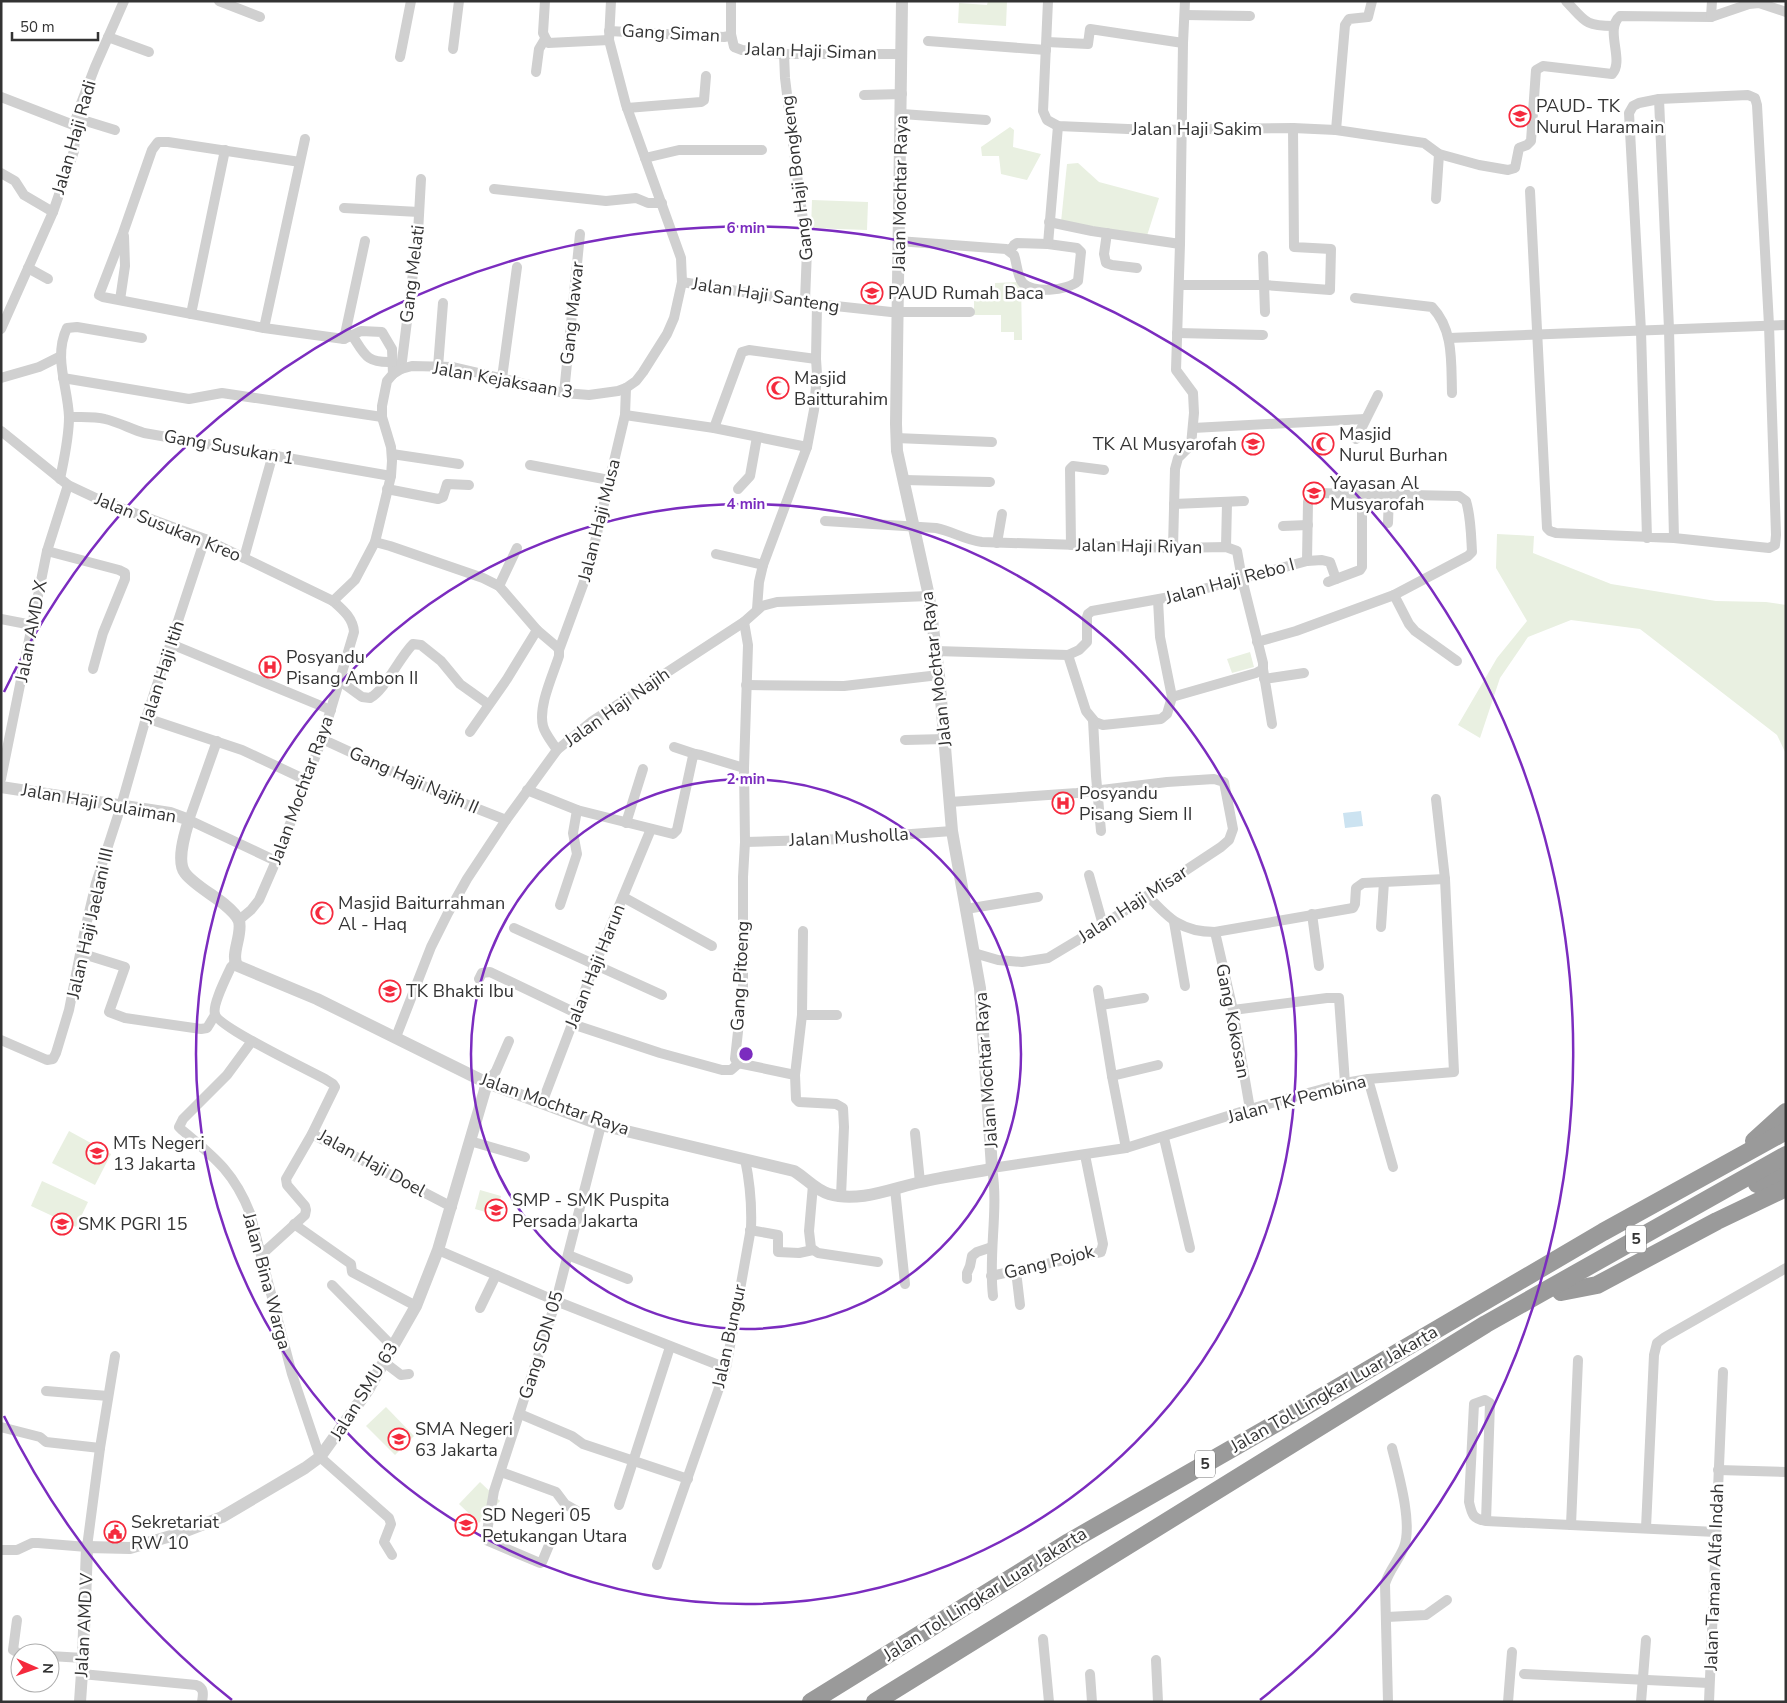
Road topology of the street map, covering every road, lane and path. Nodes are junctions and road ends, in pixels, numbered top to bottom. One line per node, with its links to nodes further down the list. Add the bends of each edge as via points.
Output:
1 (219, 1): 17 (street)
2 (411, 1): 31 (street)
3 (459, 1): 27 (street)
4 (545, 1): 23 (street)
5 (611, 1): 21 (street)
6 (731, 1): 20 (street)
7 (902, 1): 30 (street, Jalan Mochtar Raya)
8 (1048, 1): 26 (street)
9 (1186, 1): 15 (street)
10 (1372, 1): 46 (street, via 1368,17 1349,19 1345,25)
11 (1566, 1): 19 (street, via 1587,22)
12 (1712, 1): 18 (street)
13 (122, 2): 22 (street, Jalan Haji Radi)
14 (1786, 12): 18 (street, via 1759,3)
15 (1185, 15): 16 (street); 25 (street)
16 (1250, 16)
17 (260, 17)
18 (1711, 17): 19 (street, via 1620,16)
19 (1614, 26): 50 (street, Jalan Haji Sakim, via 1616,67 1612,74 1542,66 1536,70 1531,141 1519,148 1515,168 1479,166)
20 (731, 34): 21 (street, Gang Siman, via 724,37); 29 (street, Jalan Haji Siman, via 734,47)
21 (609, 35): 23 (street, Gang Siman, via 550,44); 38 (street)
22 (108, 37): 28 (street); 41 (street, Jalan Haji Radi)
23 (545, 40): 32 (street)
24 (928, 42): 26 (street)
25 (1183, 44): 26 (street, via 1090,29 1088,44); 45 (street)
26 (1046, 46): 42 (street, via 1043,111 1047,120)
27 (453, 49)
28 (149, 52)
29 (784, 54): 30 (street, Jalan Haji Siman); 81 (street, Gang Haji Bongkeng, via 807,250)
30 (901, 54): 34 (street, Jalan Mochtar Raya)
31 (400, 58)
32 (536, 72)
33 (706, 76): 38 (street, via 706,95 701,102)
34 (902, 94): 35 (street); 39 (street, Jalan Mochtar Raya)
35 (864, 95)
36 (1, 97): 41 (street)
37 (1659, 99): 90 (street, via 1748,95 1755,98); 93 (street); 94 (street, via 1638,103 1630,113)
38 (626, 108): 51 (street)
39 (902, 114): 40 (street); 67 (street, Jalan Mochtar Raya)
40 (986, 120)
41 (76, 122): 44 (street); 60 (street, Jalan Haji Radi, via 74,152)
42 (1058, 126): 45 (street, Jalan Haji Sakim); 62 (street)
43 (1293, 128): 45 (street, Jalan Haji Sakim); 46 (street, Jalan Haji Sakim); 77 (street, via 1294,247 1331,249 1330,290)
44 (115, 130)
45 (1182, 130): 69 (street)
46 (1336, 130): 50 (street, Jalan Haji Sakim, via 1424,143)
47 (304, 138): 52 (street)
48 (225, 150): 52 (street); 63 (street, via 163,141 155,144); 88 (street)
49 (762, 150): 51 (street, via 679,150)
50 (1439, 154): 57 (street)
51 (645, 158): 58 (street)
52 (300, 162): 91 (street)
53 (1, 173): 60 (street, via 15,181 24,195)
54 (421, 179): 61 (street, Gang Melati)
55 (494, 189): 58 (street, via 606,201 636,198 648,203)
56 (1530, 191): 96 (street)
57 (1436, 199)
58 (662, 203): 76 (street, via 681,258)
59 (344, 208): 61 (street)
60 (53, 212): 73 (street, Jalan Haji Radi)
61 (419, 212): 105 (street, Gang Melati)
62 (1050, 222): 64 (street); 68 (street)
63 (124, 233): 80 (street, via 125,266); 80 (street, via 99,294)
64 (1107, 233): 69 (street); 74 (street, via 1106,263)
65 (580, 234): 110 (street, Gang Mawar)
66 (365, 241): 98 (street)
67 (898, 241): 70 (street); 87 (street, Jalan Mochtar Raya)
68 (1048, 244): 70 (street, via 1016,243); 70 (street, via 1080,249 1079,278 1072,286 1032,289 1019,277)
69 (1180, 244): 78 (street)
70 (1010, 251)
71 (1263, 256): 77 (street)
72 (517, 267): 108 (street)
73 (28, 268): 75 (street); 84 (street, Jalan Haji Radi)
74 (1137, 268)
75 (48, 279)
76 (682, 282): 81 (street, Jalan Haji Santeng); 109 (street, via 678,305 667,334 643,372)
77 (1264, 285): 78 (street); 86 (street)
78 (1179, 286): 95 (street)
79 (1355, 298): 100 (street, via 1432,307 1443,321)
80 (120, 300): 88 (street)
81 (805, 301): 83 (street, Jalan Haji Santeng)
82 (443, 303): 104 (street)
83 (817, 304): 87 (street, Jalan Haji Santeng); 102 (street)
84 (5, 310): 92 (street, Jalan Haji Radi)
85 (970, 312): 87 (street, Jalan Haji Santeng)
86 (1265, 312)
87 (898, 313): 121 (street, Jalan Mochtar Raya)
88 (191, 314): 91 (street)
89 (1786, 325): 90 (street)
90 (1769, 326): 93 (street); 150 (street, via 1775,545 1769,548)
91 (264, 328): 98 (street)
92 (1, 329)
93 (1669, 329): 94 (street); 150 (street)
94 (1641, 331): 96 (street); 149 (street)
95 (1178, 333): 97 (street); 118 (street, via 1176,370 1193,393)
96 (1537, 333): 100 (street); 149 (street, via 1547,528 1556,533)
97 (1263, 335)
98 (348, 337): 103 (street, via 365,355 377,362); 103 (street, via 361,331 382,332 392,349)
99 (142, 338): 101 (street, Jalan AMD X, via 67,328)
100 (1449, 338): 111 (street)
101 (61, 356): 106 (street, via 39,367); 107 (street, Jalan AMD X)
102 (816, 359): 117 (street, via 749,350 742,352); 124 (street, via 817,374)
103 (392, 362): 105 (street)
104 (438, 367): 105 (street, Jalan Kejaksaan 3, via 412,366); 108 (street, Jalan Kejaksaan 3, via 453,367)
105 (397, 372): 115 (street, via 387,381)
106 (1, 378)
107 (63, 378): 114 (street, Jalan AMD X); 115 (street, via 189,399 222,393)
108 (502, 378): 110 (street, Jalan Kejaksaan 3)
109 (626, 388): 110 (street, Jalan Kejaksaan 3, via 590,395); 113 (street, Jalan Haji Musa)
110 (564, 392)
111 (1452, 393)
112 (1378, 395): 116 (street)
113 (626, 415): 117 (street); 131 (street, Jalan Haji Musa)
114 (69, 417): 125 (street, Gang Susukan 1, via 96,417 144,433); 133 (street, Jalan AMD X)
115 (382, 417): 126 (street)
116 (1365, 419): 118 (street); 122 (street)
117 (714, 428): 120 (street)
118 (1193, 428): 142 (street, via 1191,445 1176,463)
119 (1, 431): 133 (street, Jalan Susukan Kreo)
120 (757, 437): 124 (street); 137 (street, via 750,476)
121 (896, 438): 123 (street); 132 (street, Jalan Mochtar Raya)
122 (1356, 439)
123 (992, 442)
124 (807, 447): 162 (street)
125 (273, 454): 130 (street, Gang Susukan 1); 160 (street)
126 (392, 454): 127 (street); 130 (street)
127 (459, 464)
128 (530, 465): 131 (street)
129 (1104, 470): 154 (street, via 1074,466 1070,469)
130 (391, 476): 136 (street)
131 (608, 480): 177 (street, Jalan Haji Musa, via 584,582)
132 (904, 480): 134 (street); 147 (street, Jalan Mochtar Raya)
133 (64, 482): 151 (street, Jalan Susukan Kreo, via 102,501); 158 (street, Jalan AMD X)
134 (990, 482)
135 (469, 485): 136 (street, via 447,484 443,497 438,499)
136 (388, 489): 152 (street)
137 (738, 489)
138 (1362, 494): 139 (street); 146 (street, Jalan Haji Rebo I, via 1315,493 1308,502); 161 (street, via 1360,570 1332,580 1330,562)
139 (1389, 494): 145 (street); 165 (street, via 1459,496 1466,501 1469,511 1472,545 1468,556)
140 (1244, 501): 141 (street)
141 (1227, 502): 142 (street); 155 (street)
142 (1174, 504): 157 (street)
143 (1002, 514): 153 (street)
144 (826, 520): 147 (street, Jalan Haji Riyan)
145 (1388, 523)
146 (1308, 525): 148 (street); 161 (street, Jalan Haji Rebo I)
147 (914, 526): 153 (street, Jalan Haji Riyan, via 944,529 975,541); 166 (street, Jalan Mochtar Raya)
148 (1283, 526)
149 (1647, 538): 150 (street)
150 (1674, 538)
151 (205, 540): 160 (street, Jalan Susukan Kreo); 176 (street, Jalan Haji Itih)
152 (375, 542): 164 (street, via 474,574); 168 (street, via 355,580)
153 (997, 542): 154 (street, Jalan Haji Riyan)
154 (1071, 545): 157 (street, Jalan Haji Riyan)
155 (1226, 547): 157 (street, Jalan Haji Riyan); 163 (street, Jalan Haji Riyan, via 1237,552)
156 (517, 548): 164 (street)
157 (1173, 548)
158 (47, 551): 173 (street, Jalan AMD X); 181 (street, via 125,573)
159 (716, 554): 162 (street)
160 (244, 558): 168 (street, Jalan Susukan Kreo)
161 (1307, 561): 163 (street, Jalan Haji Rebo I)
162 (763, 565): 169 (street)
163 (1242, 579): 167 (street, Jalan Haji Rebo I); 175 (street, Jalan Haji Riyan)
164 (499, 586): 174 (street)
165 (1394, 595): 175 (street); 180 (street, via 1415,631)
166 (929, 596): 169 (street, Jalan Haji Najih, via 790,601); 178 (street, Jalan Mochtar Raya)
167 (1158, 600): 179 (street, Jalan Haji Rebo I, via 1089,612 1087,642); 187 (street, via 1160,637)
168 (333, 601): 170 (street, Jalan Susukan Kreo)
169 (757, 609): 172 (street, Jalan Haji Najih)
170 (344, 610): 185 (street, Jalan Mochtar Raya, via 352,621 354,632)
171 (1, 619): 173 (street)
172 (744, 622): 186 (street, via 748,645); 199 (street, Jalan Haji Najih, via 591,722)
173 (32, 625): 203 (street, Jalan AMD X)
174 (537, 630): 177 (street); 188 (street)
175 (1257, 642): 183 (street, Jalan Haji Riyan, via 1263,663)
176 (171, 644): 189 (street); 190 (street, Jalan Haji Itih)
177 (559, 650): 199 (street, Jalan Haji Musa, via 542,718 543,728)
178 (936, 651): 179 (street); 184 (street, Jalan Mochtar Raya)
179 (1068, 655): 191 (street, via 1086,711)
180 (1457, 662)
181 (93, 669)
182 (1304, 673): 183 (street)
183 (1261, 674): 187 (street); 192 (street, Jalan Haji Riyan)
184 (939, 675): 186 (street, via 844,686); 195 (street, Jalan Mochtar Raya)
185 (340, 682): 188 (street, via 362,697 370,698 404,654 413,644 418,644 441,661 460,684); 189 (street, Jalan Mochtar Raya)
186 (746, 685): 201 (street)
187 (1172, 697): 191 (street, via 1167,714 1161,719 1103,726)
188 (488, 704): 193 (street)
189 (331, 710): 194 (street, Jalan Mochtar Raya)
190 (146, 718): 197 (street); 210 (street, Jalan Haji Itih)
191 (1093, 720): 207 (street)
192 (1272, 724)
193 (470, 732)
194 (322, 739): 204 (street, Jalan Mochtar Raya); 213 (street, Gang Haji Najih II)
195 (945, 739): 196 (street); 209 (street, Jalan Mochtar Raya)
196 (905, 740)
197 (217, 741): 204 (street); 212 (street)
198 (674, 747): 200 (street)
199 (557, 750): 206 (street, Jalan Haji Najih)
200 (695, 754): 201 (street); 215 (street, via 677,832)
201 (744, 768): 218 (street)
202 (643, 769): 214 (street)
203 (1, 779)
204 (306, 780): 219 (street, Jalan Mochtar Raya)
205 (1, 787): 210 (street, Jalan Haji Sulaiman)
206 (527, 790): 211 (street); 213 (street, Jalan Haji Najih)
207 (1097, 790): 209 (street); 217 (street); 224 (street, Jalan Haji Misar, via 1203,780 1224,782 1234,829 1228,840)
208 (1436, 799): 221 (street, Jalan TK Pembina)
209 (950, 802): 216 (street, Jalan Mochtar Raya)
210 (121, 806): 212 (street, Jalan Haji Sulaiman, via 170,813); 237 (street, Jalan Haji Jaelani III, via 96,882)
211 (577, 810): 214 (street); 226 (street, via 573,833 577,854)
212 (189, 820): 219 (street); 229 (street, Jalan Haji Sulaiman, via 181,858 185,873)
213 (506, 820): 254 (street, Jalan Haji Najih, via 467,880 431,947)
214 (626, 822): 215 (street)
215 (651, 829): 223 (street, Jalan Haji Harun)
216 (952, 831): 218 (street, Jalan Musholla); 227 (street, Jalan Mochtar Raya)
217 (1101, 831)
218 (745, 842): 258 (street, Gang Pitoeng, via 743,986 734,1059)
219 (276, 861): 229 (street, Jalan Mochtar Raya, via 259,900)
220 (1090, 875): 231 (street)
221 (1445, 878): 222 (street); 262 (street, Jalan TK Pembina, via 1454,1072)
222 (1384, 882): 228 (street, via 1363,883 1356,888 1352,908); 232 (street)
223 (623, 896): 236 (street); 240 (street, Jalan Haji Harun)
224 (1148, 896): 230 (street); 231 (street, Jalan Haji Misar)
225 (1038, 897): 227 (street)
226 (560, 905)
227 (966, 909): 238 (street, Jalan Mochtar Raya)
228 (1312, 914): 235 (street); 241 (street)
229 (239, 920): 239 (street)
230 (1174, 922): 235 (street, via 1193,930); 243 (street)
231 (1103, 925): 238 (street, Jalan Haji Misar, via 1048,958 1022,962)
232 (1381, 927)
233 (514, 928): 240 (street)
234 (803, 931): 251 (street)
235 (1215, 932): 248 (street, Gang Kokosan)
236 (712, 946)
237 (80, 953): 250 (street, via 125,967 109,1012 125,1018 201,1029 207,1028); 255 (street, Jalan Haji Jaelani III, via 70,1010 54,1057 41,1059)
238 (974, 953): 281 (street, Jalan Mochtar Raya, via 980,988)
239 (235, 963): 250 (street, via 216,1005); 254 (street, Jalan Mochtar Raya)
240 (595, 964): 245 (street); 249 (street, Jalan Haji Harun)
241 (1318, 966)
242 (479, 980): 249 (street, via 482,973 490,972)
243 (1185, 986)
244 (1098, 990): 247 (street)
245 (662, 995)
246 (1144, 998): 247 (street)
247 (1101, 1005): 261 (street)
248 (1233, 1010): 264 (street, via 1339,998); 266 (street, Gang Kokosan)
249 (576, 1013): 253 (street, Jalan Haji Harun)
250 (215, 1015): 256 (street, Jalan Haji Doel)
251 (802, 1015): 252 (street); 260 (street)
252 (837, 1016)
253 (572, 1024): 258 (street, via 660,1054 722,1070 731,1070); 265 (street, Jalan Haji Harun)
254 (396, 1037): 263 (street, Jalan Mochtar Raya)
255 (1, 1040)
256 (252, 1041): 271 (street, Jalan Haji Doel, via 334,1085); 295 (street, Jalan Bina Warga, via 227,1075 179,1127 224,1166 243,1193)
257 (509, 1041): 263 (street)
258 (739, 1063): 260 (street)
259 (1158, 1065): 261 (street)
260 (795, 1074): 287 (street, via 797,1101 836,1104 843,1108)
261 (1112, 1076): 274 (street)
262 (1368, 1079): 264 (street, Jalan TK Pembina); 280 (street)
263 (487, 1083): 265 (street, Jalan Mochtar Raya); 273 (street, Jalan SMU 63)
264 (1345, 1084): 266 (street, Jalan TK Pembina)
265 (542, 1103): 268 (street, Jalan Mochtar Raya)
266 (1250, 1109): 272 (street, Jalan TK Pembina)
267 (1786, 1112): 279 (highway)
268 (601, 1124): 278 (street, Jalan Mochtar Raya); 296 (street, Gang SDN 05)
269 (1786, 1131): 279 (highway, Jalan Tol Lingkar Luar Jakarta / 5)
270 (915, 1133): 283 (street)
271 (312, 1134): 288 (street, Jalan Haji Doel); 289 (street, via 286,1179 306,1210)
272 (1164, 1138): 274 (street, Jalan TK Pembina); 292 (street)
273 (470, 1141): 277 (street); 288 (street, Jalan SMU 63)
274 (1126, 1148): 275 (street, Jalan TK Pembina)
275 (1085, 1155): 281 (street, Jalan TK Pembina); 299 (street, Gang Pojok, via 1102,1249 1099,1253)
276 (1786, 1155): 312 (highway, Jalan Tol Lingkar Luar Jakarta / 5)
277 (525, 1157)
278 (744, 1159): 284 (street, Jalan Mochtar Raya, via 794,1171); 290 (street, Jalan Bungur, via 752,1209)
279 (1731, 1161): 361 (highway, Jalan Tol Lingkar Luar Jakarta / 5, via 1069,1542)
280 (1393, 1167)
281 (992, 1168): 283 (street, Jalan Mochtar Raya); 291 (street)
282 (1786, 1170): 306 (highway, via 1708,1208)
283 (920, 1182): 286 (street, Jalan Mochtar Raya)
284 (813, 1188): 287 (street, Jalan Mochtar Raya); 294 (street, via 809,1231)
285 (1786, 1188): 306 (highway, via 1597,1285)
286 (895, 1189): 287 (street, Jalan Mochtar Raya); 304 (street)
287 (841, 1196)
288 (452, 1206): 293 (street, Jalan SMU 63)
289 (294, 1224): 295 (street); 310 (street, via 351,1264 352,1272)
290 (750, 1230): 294 (street, via 778,1236 778,1252); 318 (street, Jalan Bungur)
291 (992, 1247): 301 (street); 303 (street, via 972,1256)
292 (1190, 1248)
293 (438, 1250): 300 (street); 310 (street, Jalan SMU 63)
294 (813, 1250): 297 (street)
295 (261, 1255): 327 (street, Jalan Bina Warga, via 292,1374)
296 (568, 1255): 302 (street); 308 (street, Gang SDN 05)
297 (878, 1262)
298 (1786, 1268): 337 (street, via 1657,1343)
299 (1016, 1271): 301 (street, Gang Pojok); 309 (street)
300 (496, 1275): 308 (street); 311 (street)
301 (991, 1276): 307 (street)
302 (628, 1279)
303 (967, 1279)
304 (905, 1284)
305 (332, 1285): 313 (street)
306 (1561, 1292): 312 (highway, via 1519,1318)
307 (993, 1296)
308 (556, 1301): 314 (street); 323 (street, Gang SDN 05)
309 (1020, 1305)
310 (416, 1306): 313 (street, Jalan SMU 63)
311 (480, 1308)
312 (1486, 1324): 362 (highway, Jalan Tol Lingkar Luar Jakarta / 5)
313 (392, 1347): 317 (street, Jalan SMU 63)
314 (670, 1347): 318 (street); 328 (street)
315 (116, 1356): 322 (street)
316 (1578, 1360): 336 (street)
317 (384, 1362): 320 (street, via 402,1375); 327 (street, Jalan SMU 63, via 353,1413)
318 (726, 1368): 332 (street, Jalan Bungur)
319 (1722, 1372): 329 (street, Jalan Taman Alfa Indah)
320 (409, 1374)
321 (46, 1391): 322 (street)
322 (108, 1396): 325 (street)
323 (520, 1414): 328 (street, via 583,1444); 330 (street, Gang SDN 05)
324 (1, 1427): 325 (street, via 40,1437 46,1442)
325 (100, 1448): 340 (street)
326 (1392, 1448): 345 (street, via 1406,1509 1407,1537 1385,1584)
327 (320, 1457): 340 (street, Jalan SMU 63, via 222,1517 181,1533 130,1548); 342 (street, via 389,1518 391,1524 384,1542)
328 (634, 1461): 332 (street); 333 (street)
329 (1718, 1470): 331 (street, Jalan Taman Alfa Indah); 338 (street, Jalan Taman Alfa Indah)
330 (501, 1472): 334 (street, via 556,1492 565,1504); 339 (street, Gang SDN 05, via 494,1491 486,1539 540,1563)
331 (1786, 1472)
332 (688, 1479): 343 (street, Jalan Bungur)
333 (619, 1505)
334 (584, 1515)
335 (1486, 1521): 335 (street, via 1473,1516 1469,1502 1474,1404 1485,1400 1490,1403); 336 (street)
336 (1571, 1525): 337 (street)
337 (1646, 1528): 338 (street)
338 (1716, 1532): 358 (street, Jalan Taman Alfa Indah)
339 (552, 1538)
340 (88, 1547): 341 (street, via 32,1543 17,1550); 352 (street, Jalan AMD V)
341 (1, 1550)
342 (392, 1555)
343 (657, 1565)
344 (1446, 1600): 345 (street, via 1426,1615)
345 (1387, 1616): 366 (street)
346 (17, 1620): 349 (street)
347 (1043, 1639): 363 (street)
348 (1646, 1640): 357 (street)
349 (14, 1643)
350 (1512, 1652): 367 (street)
351 (60, 1657): 352 (street)
352 (83, 1658): 354 (street, Jalan AMD V)
353 (1156, 1660): 365 (street)
354 (82, 1674): 359 (street, via 196,1685 202,1688); 360 (street, Jalan AMD V)
355 (1090, 1674): 364 (street)
356 (1524, 1674): 357 (street, Jalan Taman Alfa Indah)
357 (1642, 1681): 358 (street, Jalan Taman Alfa Indah); 368 (street)
358 (1709, 1683): 369 (street, Jalan Taman Alfa Indah)
359 (202, 1696)
360 (80, 1702)
361 (811, 1702)
362 (874, 1702)
363 (1049, 1702)
364 (1092, 1702)
365 (1158, 1702)
366 (1388, 1702)
367 (1508, 1702)
368 (1641, 1702)
369 (1709, 1702)

